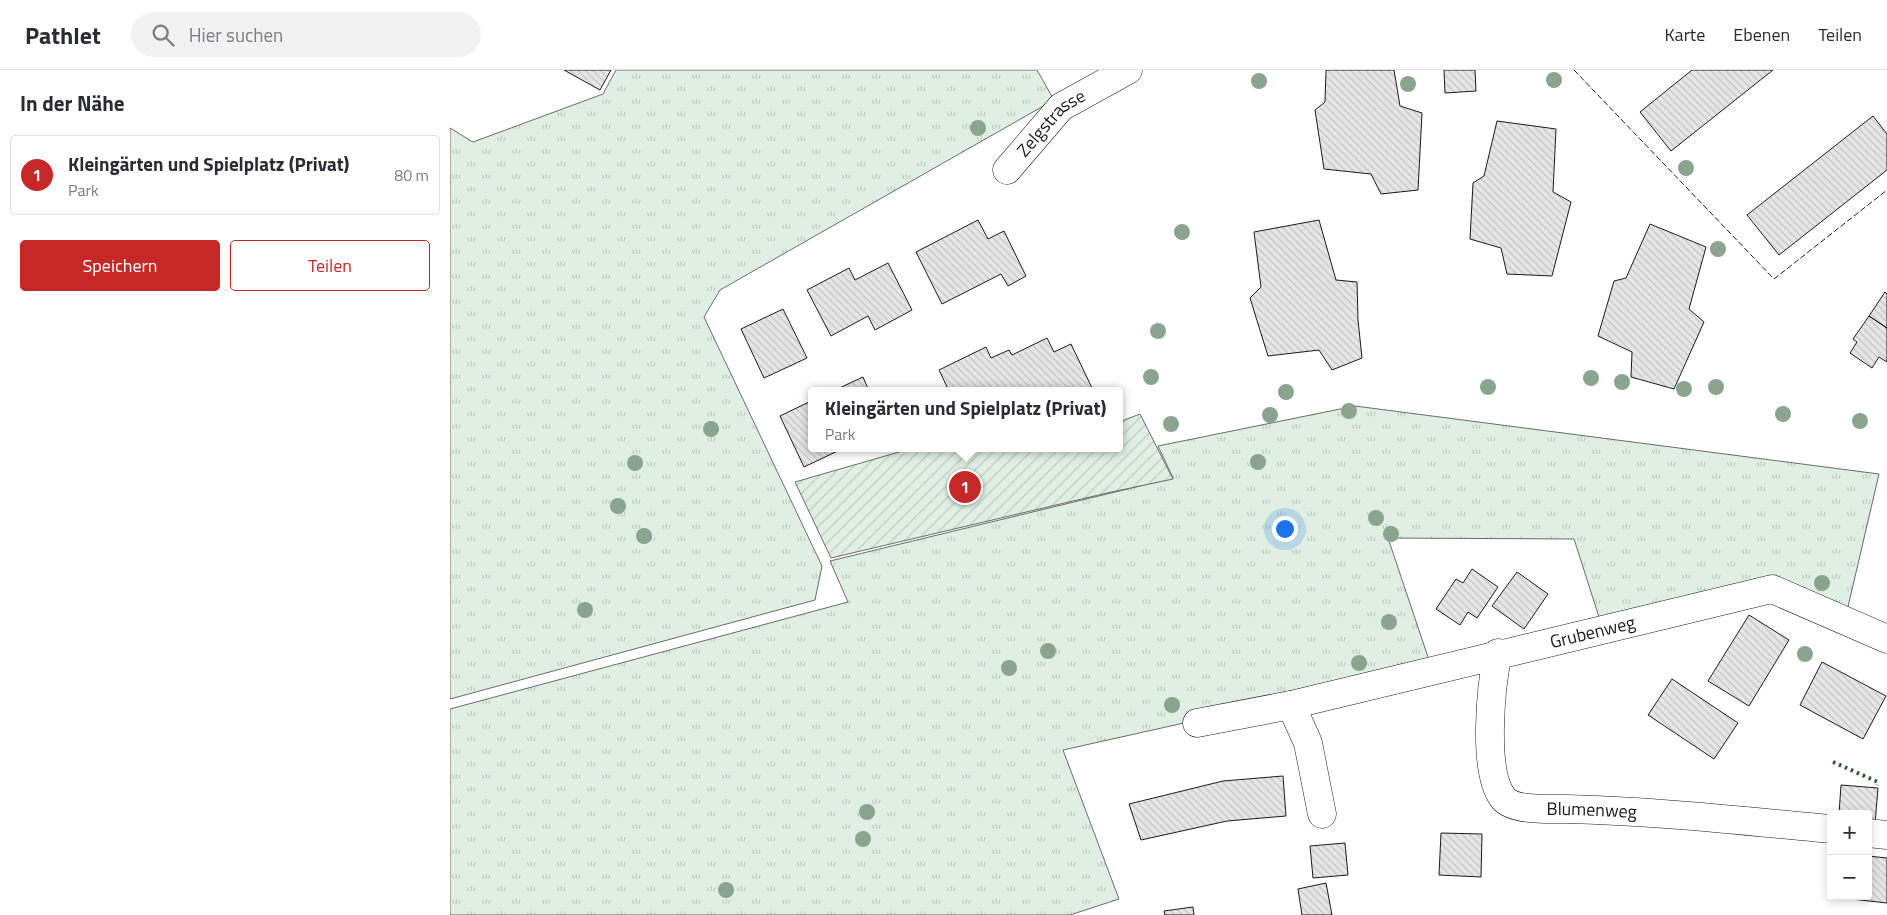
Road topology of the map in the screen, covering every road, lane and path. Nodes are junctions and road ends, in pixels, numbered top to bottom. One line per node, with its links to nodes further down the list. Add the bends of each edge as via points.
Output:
1 (1128, 70): 2 (street, Zelgstrasse, via 1061,107)
2 (1007, 170)
3 (1887, 639): 4 (street, Grubenweg, via 1772,589)
4 (1498, 653): 5 (street, Grubenweg); 8 (street, Blumenweg, via 1492,679 1491,731 1495,782 1504,800 1537,808)
5 (1291, 704): 6 (street, Grubenweg); 7 (street, via 1308,744)
6 (1197, 723)
7 (1322, 814)
8 (1827, 829)
9 (1872, 833): 10 (street)
10 (1887, 835)

